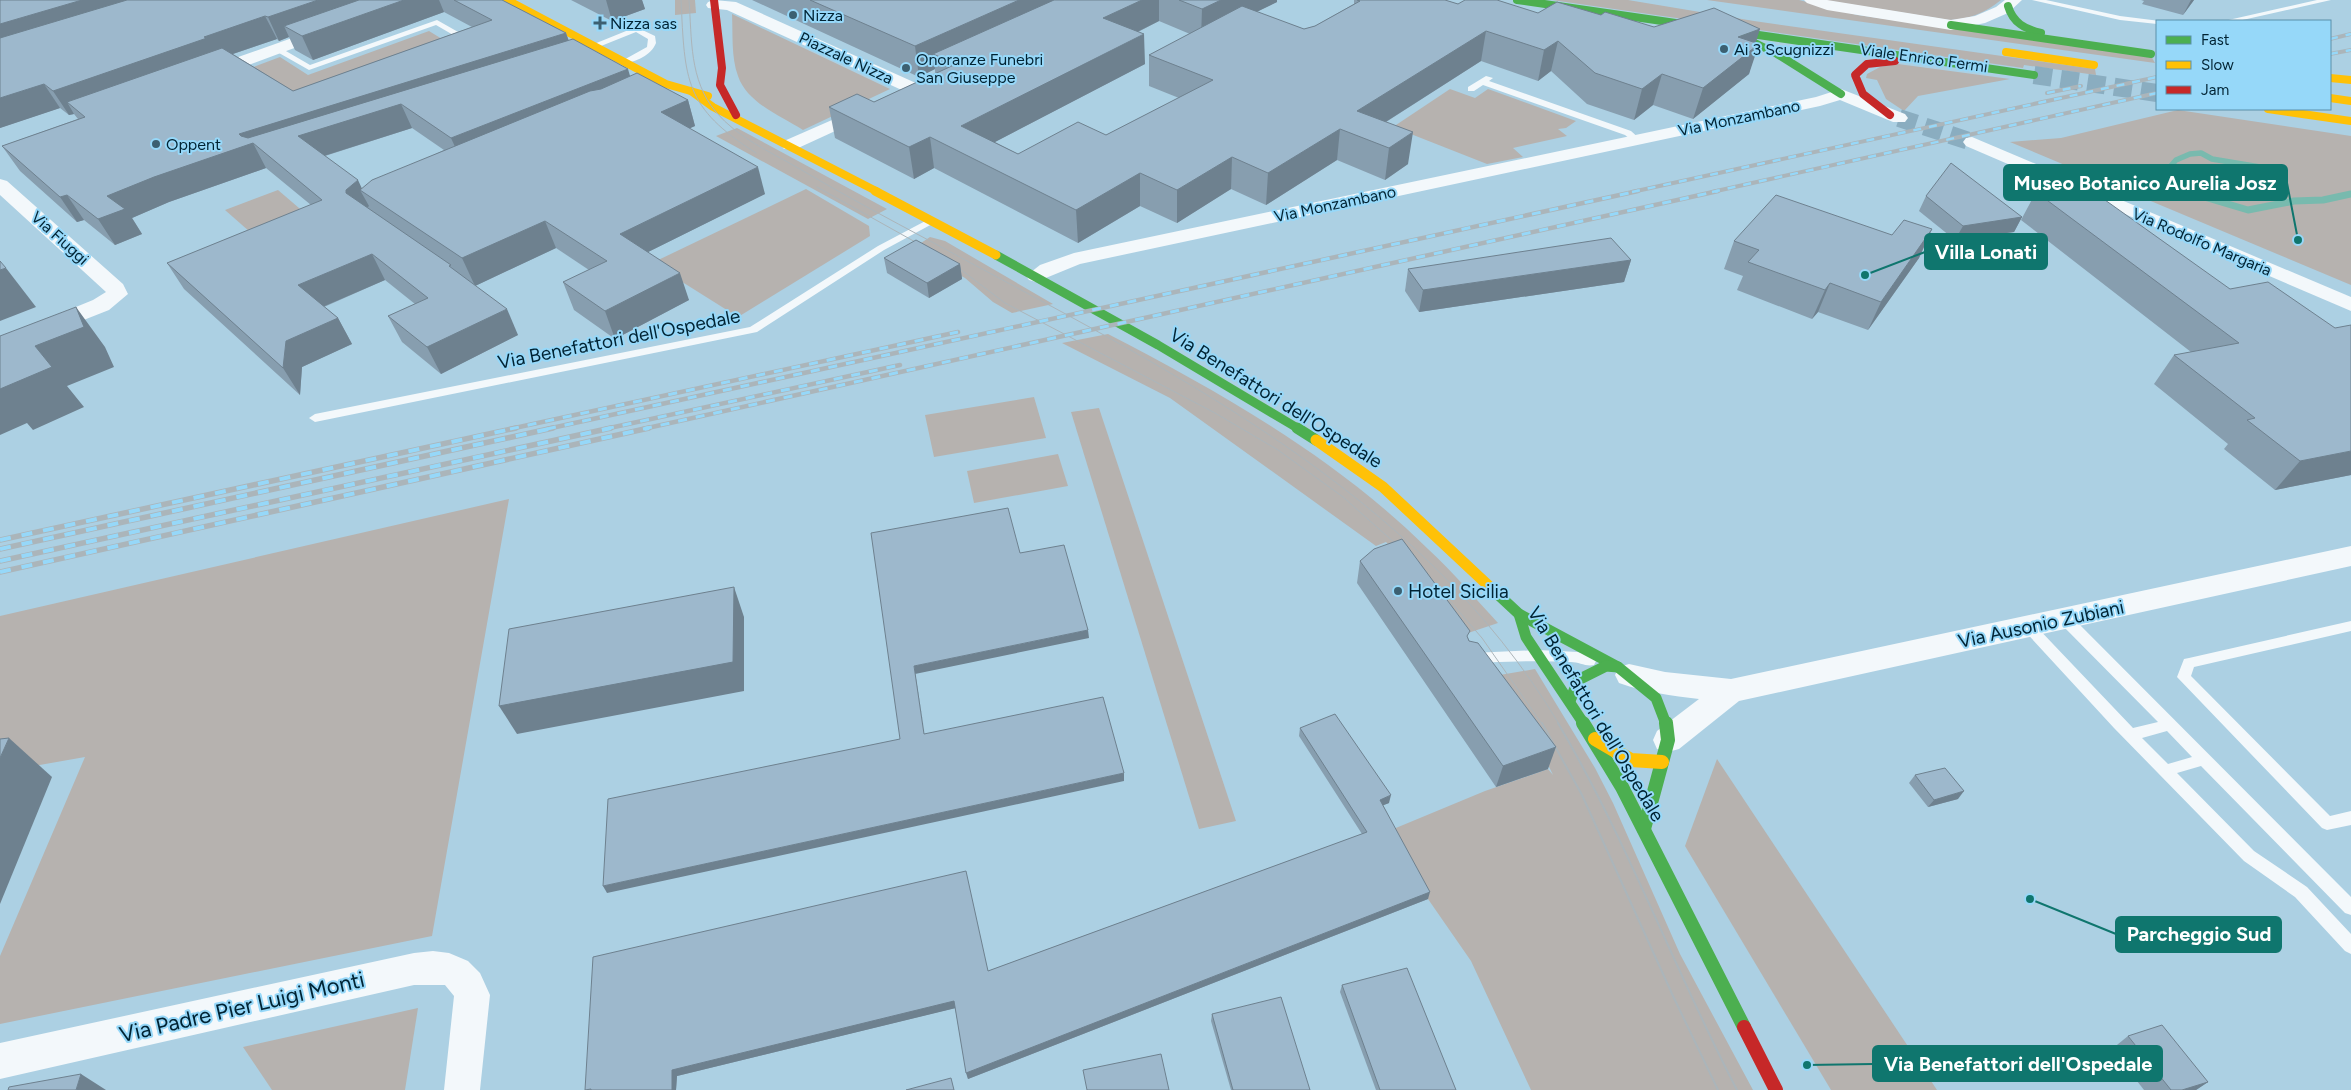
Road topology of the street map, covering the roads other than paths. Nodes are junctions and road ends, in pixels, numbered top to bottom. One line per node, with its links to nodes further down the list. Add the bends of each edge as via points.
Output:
1 (507, 0): 16 (main road)
2 (1517, 0): 10 (main road, Viale Enrico Fermi)
3 (1812, 0): 11 (street, Viale Enrico Fermi)
4 (2036, 0): 9 (lane, via 2120,18)
5 (2327, 0): 8 (lane)
6 (714, 2): 21 (main road, Piazzale Nizza); 30 (street, Piazzale Nizza, via 730,5)
7 (2011, 3): 11 (street, Viale Enrico Fermi, via 1979,20); 13 (main road, via 2008,13 2014,20 2033,30)
8 (2233, 20)
9 (2156, 22)
10 (1687, 24): 22 (main road, Viale Enrico Fermi); 34 (main road, via 1766,47)
11 (1951, 25): 13 (main road)
12 (340, 26): 15 (street)
13 (2086, 44): 18 (main road)
14 (477, 45): 15 (lane, via 437,22 309,68)
15 (276, 49): 25 (street)
16 (592, 51): 19 (main road, via 605,52); 19 (lane, via 636,29 652,38 654,44 650,50)
17 (1996, 51): 20 (main road, Viale Enrico Fermi)
18 (2151, 54)
19 (624, 62): 28 (main road)
20 (2094, 65)
21 (722, 68): 29 (main road); 33 (main road, Piazzale Nizza); 37 (main road, Piazzale Nizza, via 720,84)
22 (2014, 71): 23 (main road, Viale Enrico Fermi); 42 (main road, via 1989,72 1896,61 1862,66 1855,75 1858,88 1871,103)
23 (2034, 74)
24 (2331, 78): 27 (main road)
25 (193, 79)
26 (930, 80): 30 (street)
27 (2351, 80)
28 (666, 84): 29 (main road); 32 (lane)
29 (699, 84): 37 (main road); 43 (main road, via 713,107)
30 (912, 88): 35 (street, Piazzale Nizza)
31 (1471, 89): 46 (lane, via 1486,80 1628,133)
32 (653, 90)
33 (738, 93)
34 (1841, 94): 42 (street); 46 (street, Via Monzambano)
35 (896, 96)
36 (2331, 98): 38 (main road)
37 (728, 101): 40 (main road); 43 (main road, Piazzale Nizza)
38 (2351, 101)
39 (879, 104): 48 (street, Piazzale Nizza)
40 (743, 106)
41 (2275, 110): 45 (main road)
42 (1895, 116)
43 (738, 118): 48 (main road)
44 (762, 119): 48 (main road)
45 (2351, 121)
46 (1637, 140): 51 (street, Via Monzambano, via 1074,259)
47 (1972, 142): 52 (street, Via Rodolfo Margaria)
48 (790, 145): 50 (main road, Via Benefattori dell'Ospedale)
49 (0, 185): 53 (street, Via Fiuggi, via 116,288 117,294 101,305)
50 (931, 221): 51 (main road, Via Benefattori dell'Ospedale); 54 (lane, Via Benefattori dell'Ospedale, via 881,248 753,330)
51 (1036, 276): 56 (main road, Via Benefattori dell'Ospedale, via 1230,386 1336,452 1383,487)
52 (2351, 305)
53 (0, 346)
54 (315, 418)
55 (2351, 556): 57 (street, Via Ausonio Zubiani)
56 (1519, 614): 60 (main road, Via Benefattori dell'Ospedale, via 1526,638); 62 (main road, Via Ausonio Zubiani)
57 (2065, 619): 59 (street, Via Ausonio Zubiani); 65 (lane)
58 (2351, 626): 71 (lane, via 2189,663 2184,678 2327,823)
59 (2028, 627): 63 (street, Via Ausonio Zubiani); 66 (lane)
60 (1538, 655): 61 (lane, Via Ausonio Zubiani, via 1477,656); 62 (lane, Via Ausonio Zubiani, via 1578,657); 64 (main road, Via Benefattori dell'Ospedale)
61 (1470, 659)
62 (1618, 669): 63 (street, Via Ausonio Zubiani, via 1665,684); 64 (main road, via 1578,680); 68 (main road, Via Ausonio Zubiani, via 1656,698 1666,720)
63 (1731, 691): 68 (street, Via Ausonio Zubiani)
64 (1570, 702): 67 (main road, Via Benefattori dell'Ospedale)
65 (2168, 725): 66 (lane); 69 (lane)
66 (2130, 735): 70 (lane)
67 (1590, 736): 68 (main road, via 1631,760); 72 (main road, Via Benefattori dell'Ospedale, via 1622,786)
68 (1665, 751): 72 (main road, Via Ausonio Zubiani)
69 (2202, 760): 70 (lane); 73 (lane)
70 (2165, 771): 74 (lane, via 2249,856 2301,892)
71 (2351, 818)
72 (1644, 830): 77 (main road, Via Benefattori dell'Ospedale)
73 (2351, 908)
74 (2351, 946)
75 (0, 1061): 76 (street, Via Padre Pier Luigi Monti, via 414,968 445,967 467,981 472,995)
76 (462, 1090)
77 (1776, 1090)

